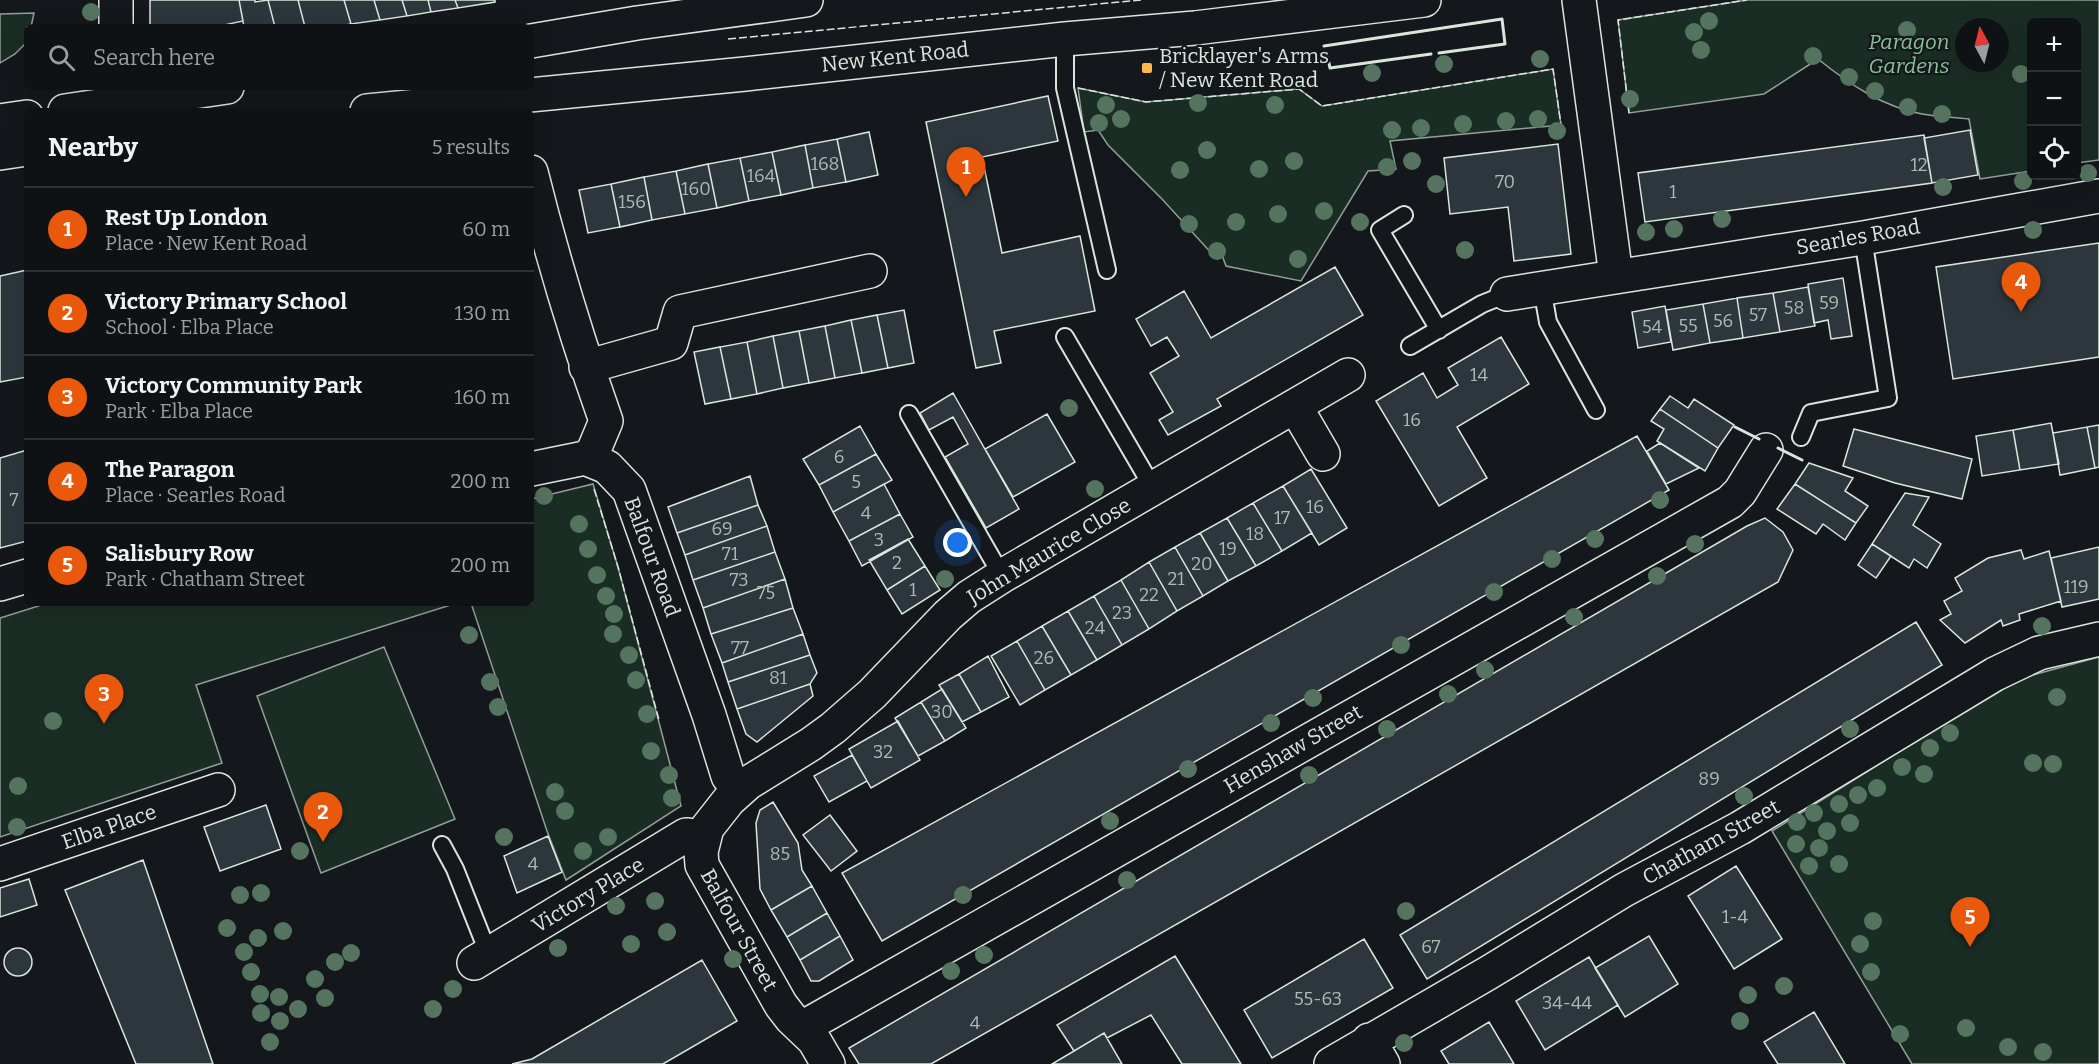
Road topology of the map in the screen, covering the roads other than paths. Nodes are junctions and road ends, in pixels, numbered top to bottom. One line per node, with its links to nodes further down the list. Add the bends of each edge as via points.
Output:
1 (116, 0): 6 (main road)
2 (806, 0): 5 (main road)
3 (1424, 0): 7 (main road, New Kent Road, via 1195,28)
4 (1579, 0): 24 (main road)
5 (763, 3): 8 (main road)
6 (116, 24)
7 (1065, 39): 11 (main road, New Kent Road); 22 (lane, via 1065,88)
8 (534, 40)
9 (185, 90): 10 (main road)
10 (116, 95): 12 (main road)
11 (516, 104): 13 (main road, New Kent Road)
12 (75, 108)
13 (431, 108)
14 (24, 117): 15 (main road)
15 (0, 121)
16 (24, 149): 17 (main road)
17 (0, 153)
18 (534, 184): 30 (main road)
19 (2099, 196): 21 (main road, Searles Road)
20 (1404, 215): 27 (lane, via 1380,230)
21 (1863, 238): 24 (main road, Searles Road); 35 (lane, via 1888,398 1811,413)
22 (1107, 270)
23 (870, 271): 30 (main road, via 680,312 671,343)
24 (1616, 276): 25 (main road, Searles Road)
25 (1542, 288): 26 (main road, Searles Road); 33 (lane, via 1548,322)
26 (1507, 294): 27 (lane)
27 (1439, 330): 29 (lane)
28 (1065, 337): 40 (lane)
29 (1410, 346)
30 (586, 367): 38 (main road, via 606,421 593,452)
31 (1348, 375): 32 (main road, John Maurice Close)
32 (1295, 406): 37 (main road); 40 (main road, John Maurice Close)
33 (1596, 410)
34 (909, 414): 41 (lane)
35 (1801, 437)
36 (1766, 450): 51 (main road, Henshaw Street, via 1730,502)
37 (1323, 454)
38 (585, 458): 39 (main road); 46 (main road, Balfour Road, via 607,467 629,490 728,776)
39 (534, 468)
40 (1153, 488): 41 (main road, John Maurice Close)
41 (1002, 576): 46 (main road, John Maurice Close, via 948,615 872,694 832,728)
42 (24, 577): 43 (main road)
43 (0, 584)
44 (2099, 639): 52 (main road, Chatham Street, via 2039,653 1995,674 1740,828 1624,890 1488,973)
45 (218, 790): 49 (main road, Elba Place)
46 (739, 791): 47 (main road, Balfour Street, via 712,820)
47 (704, 837): 50 (main road, Victory Place, via 686,835); 51 (main road, Balfour Street, via 702,865 775,996)
48 (442, 845): 50 (lane, via 455,869)
49 (0, 864)
50 (481, 959)
51 (802, 1028): 53 (main road, Balfour Street)
52 (1376, 1052): 54 (main road, Chatham Street)
53 (828, 1064)
54 (1331, 1064)

